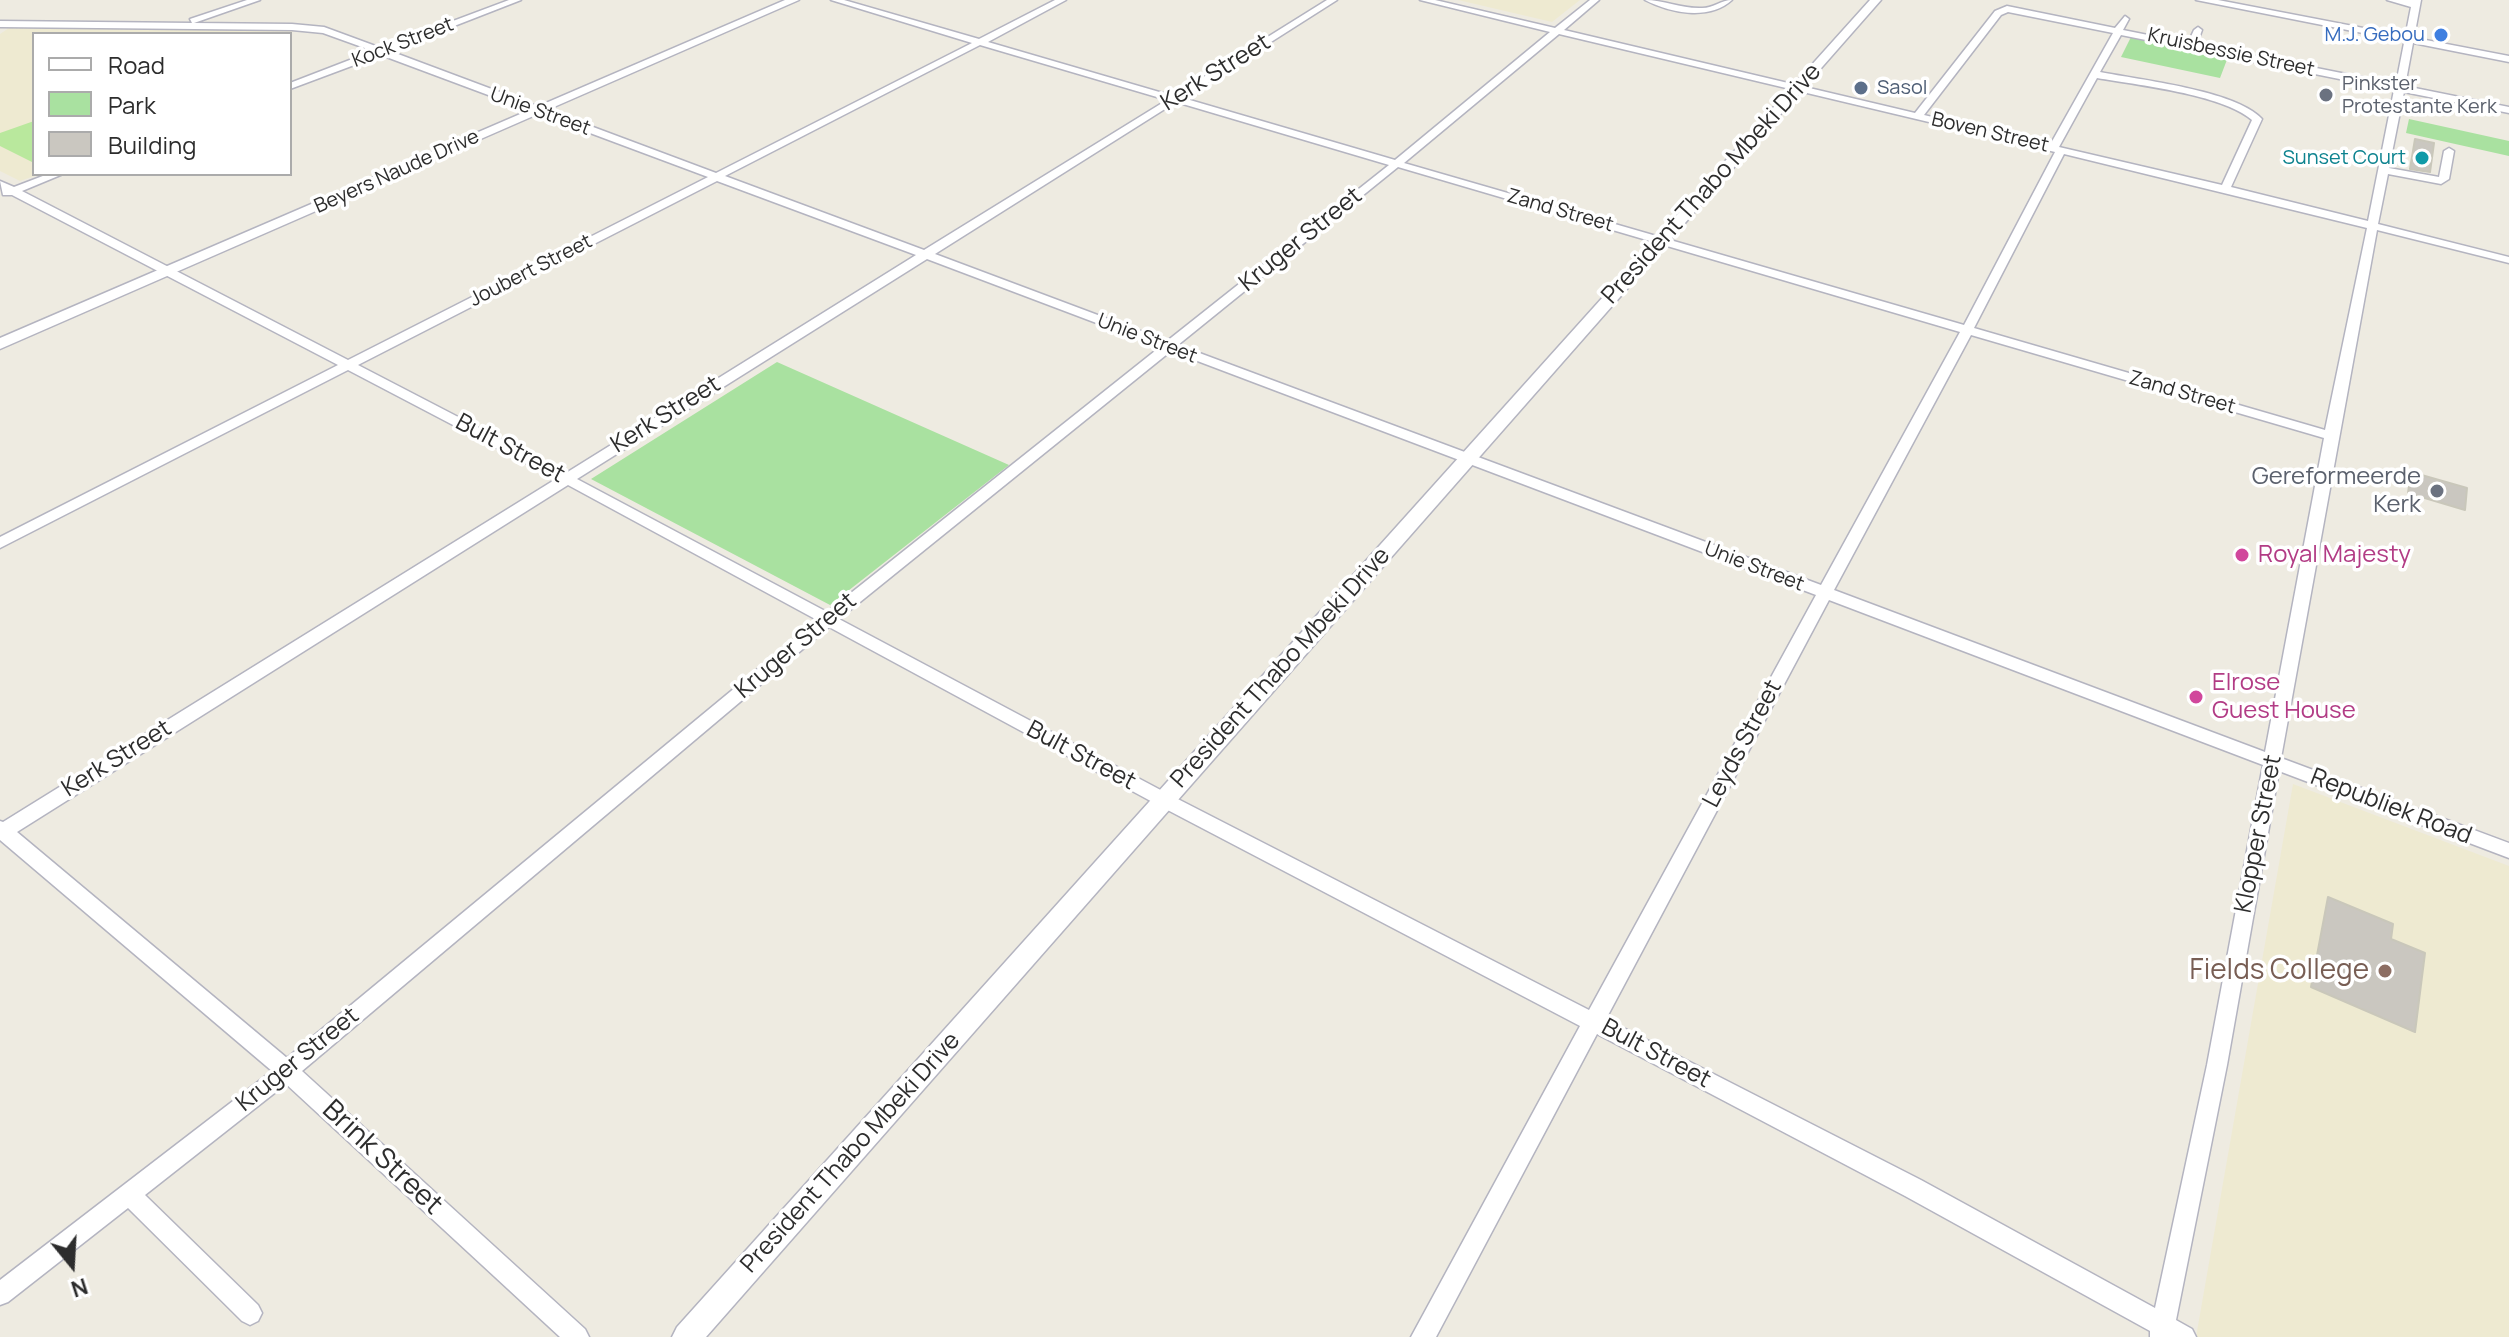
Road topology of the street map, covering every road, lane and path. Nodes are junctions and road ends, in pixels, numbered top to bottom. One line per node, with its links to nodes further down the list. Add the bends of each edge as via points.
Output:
1 (256, 0): 19 (street)
2 (517, 0): 27 (street, Kock Street)
3 (794, 0): 38 (street, Beyers Naude Drive)
4 (835, 0): 24 (street, Zand Street)
5 (1062, 0): 24 (street, Joubert Street)
6 (1333, 0): 36 (street, Kerk Street)
7 (1424, 0): 20 (street, Boven Street)
8 (1595, 0): 20 (street, Kruger Street)
9 (1649, 0): 10 (street, via 1707,12)
10 (1728, 0)
11 (1876, 0): 34 (street, President Thabo Mbeki Drive)
12 (2201, 0): 23 (street)
13 (2391, 0): 14 (street)
14 (2416, 2): 23 (street, Klopper Street)
15 (2053, 6): 16 (street)
16 (2046, 16): 22 (street, Kruisbessie Street); 39 (street, Kruisbessie Street, via 2000,11)
17 (2125, 19): 22 (street, Leyds Street)
18 (2, 26): 19 (street, Unie Street)
19 (178, 26): 27 (street, Unie Street, via 312,28)
20 (1557, 30): 34 (street, Boven Street); 42 (street, Kruger Street)
21 (2198, 30): 25 (street)
22 (2119, 31): 25 (street, Kruisbessie Street); 31 (street, Leyds Street)
23 (2409, 40): 28 (street); 35 (street, Klopper Street)
24 (981, 42): 36 (street, Zand Street); 45 (street, Joubert Street)
25 (2192, 45): 30 (street, Kruisbessie Street)
26 (2275, 47): 30 (street)
27 (381, 51): 33 (street, Kock Street); 38 (street, Unie Street)
28 (2509, 59)
29 (2340, 61): 32 (street)
30 (2270, 62): 32 (street, Kruisbessie Street)
31 (2093, 74): 40 (street, Leyds Street); 46 (street, via 2252,111 2257,119)
32 (2338, 75): 35 (street, Kruisbessie Street)
33 (292, 85)
34 (1797, 87): 39 (street, Boven Street); 49 (street, President Thabo Mbeki Drive)
35 (2400, 88): 37 (street, Kruisbessie Street); 43 (street, Klopper Street)
36 (1176, 98): 42 (street, Zand Street); 50 (street, Kerk Street)
37 (2509, 110)
38 (536, 111): 45 (street, Unie Street); 52 (street, Beyers Naude Drive)
39 (1918, 116): 40 (street, Boven Street)
40 (2057, 149): 46 (street, Boven Street); 53 (street, Leyds Street)
41 (2449, 151): 43 (street, via 2441,181)
42 (1396, 164): 49 (street, Zand Street); 55 (street, Kruger Street)
43 (2383, 170): 48 (street, Klopper Street)
44 (51, 176): 47 (street)
45 (716, 176): 50 (street, Unie Street); 56 (street, Joubert Street)
46 (2225, 189): 48 (street, Boven Street)
47 (5, 190): 52 (street, Bult Street)
48 (2374, 226): 51 (street, Boven Street); 57 (street, Klopper Street)
49 (1662, 240): 53 (street, Zand Street); 58 (street, President Thabo Mbeki Drive)
50 (924, 254): 55 (street, Unie Street); 59 (street, Kerk Street)
51 (2509, 260)
52 (170, 271): 54 (street, Beyers Naude Drive); 56 (street, Bult Street)
53 (1966, 331): 57 (street, Zand Street); 61 (street, Leyds Street)
54 (0, 344)
55 (1168, 347): 58 (street, Unie Street); 62 (street, Kruger Street)
56 (348, 363): 59 (street, Bult Street); 60 (street, Joubert Street)
57 (2331, 436): 63 (street, Klopper Street)
58 (1469, 458): 61 (street, Unie Street); 64 (street, President Thabo Mbeki Drive)
59 (565, 478): 62 (street, Bult Street); 65 (street, Kerk Street)
60 (0, 543)
61 (1824, 594): 63 (street, Unie Street); 67 (street, Leyds Street)
62 (827, 620): 64 (street, Bult Street); 68 (street, Kruger Street)
63 (2273, 762): 66 (street, Republiek Road); 72 (street, Klopper Street)
64 (1164, 800): 67 (street, Bult Street); 74 (street, President Thabo Mbeki Drive)
65 (1, 831): 68 (street, Brink Street)
66 (2509, 851)
67 (1594, 1021): 72 (street, Bult Street, via 1899,1181); 75 (street, Leyds Street)
68 (287, 1071): 69 (street, Kruger Street); 73 (street, Brink Street)
69 (129, 1194): 70 (street, Kruger Street); 71 (street)
70 (0, 1294)
71 (250, 1313)
72 (2162, 1331): 76 (street, Bult Street)
73 (577, 1337)
74 (687, 1337)
75 (1423, 1337)
76 (2184, 1337)

